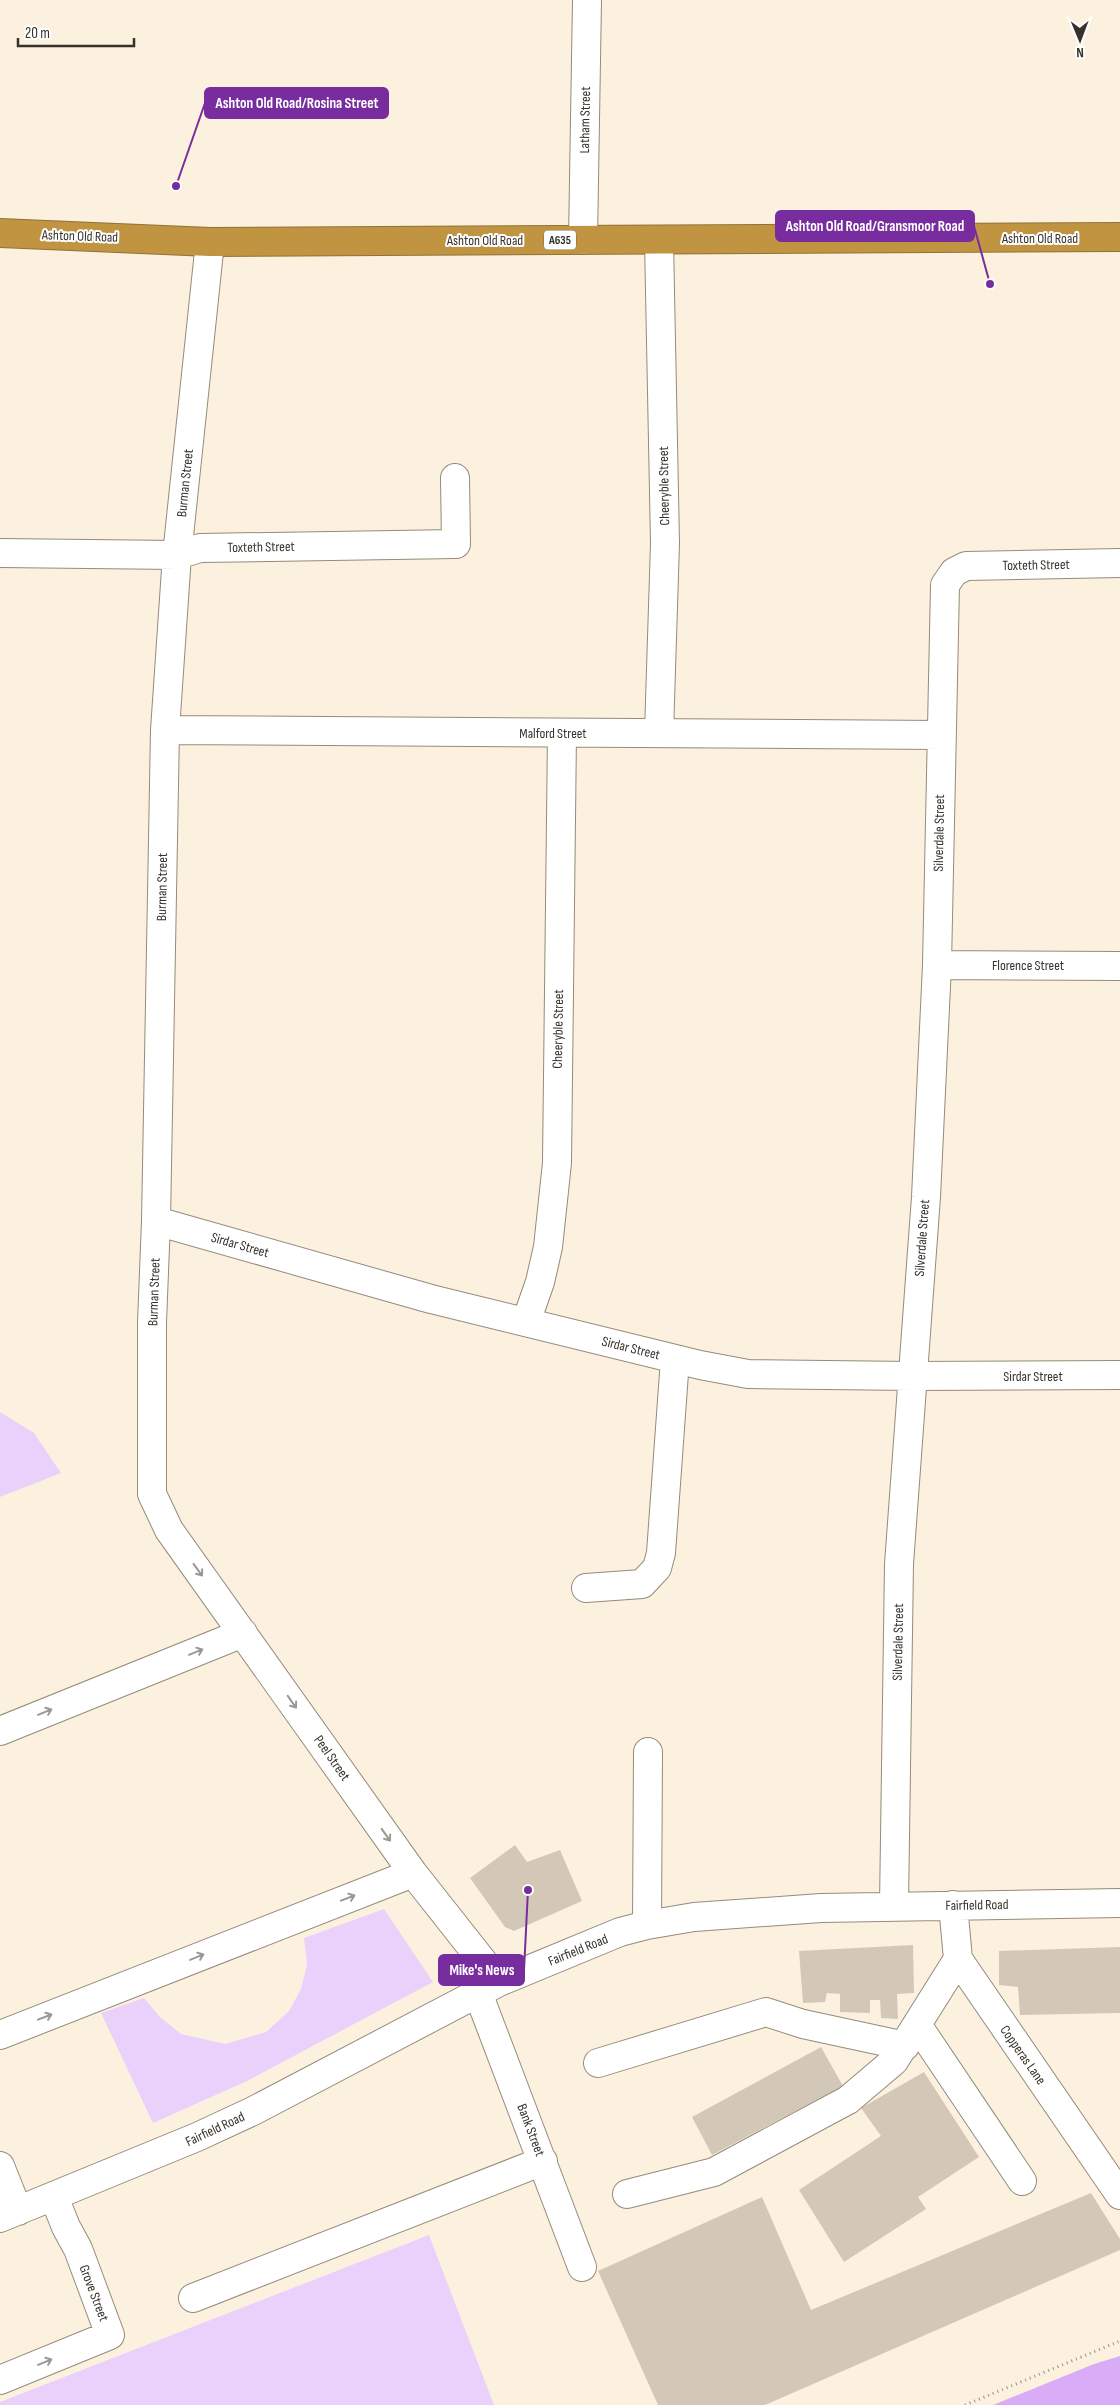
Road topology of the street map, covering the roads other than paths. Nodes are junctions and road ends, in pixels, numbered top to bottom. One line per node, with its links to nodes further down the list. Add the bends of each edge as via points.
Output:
1 (587, 0): 4 (street, Latham Street)
2 (0, 233): 6 (highway, Ashton Old Road / A635)
3 (1120, 237): 5 (highway, Ashton Old Road / A635)
4 (583, 240): 5 (highway, Ashton Old Road / A635); 6 (highway, Ashton Old Road / A635)
5 (659, 240): 14 (street, Cheeryble Street, via 665,543)
6 (210, 242): 9 (street, Burman Street)
7 (455, 478): 9 (street, Toxteth Street, via 456,544 200,548)
8 (0, 553): 9 (street, Toxteth Street)
9 (177, 555): 12 (street, Burman Street)
10 (1120, 563): 11 (street, Toxteth Street, via 966,566)
11 (954, 572): 15 (street, Silverdale Street, via 945,585)
12 (165, 730): 13 (street, Malford Street); 18 (street, Burman Street)
13 (562, 733): 14 (street, Malford Street); 19 (street, Cheeryble Street, via 557,1163 548,1247)
14 (659, 733): 15 (street, Malford Street)
15 (941, 735): 16 (street, Silverdale Street)
16 (937, 965): 17 (street, Florence Street); 22 (street, Silverdale Street, via 926,1197)
17 (1120, 966)
18 (156, 1221): 19 (street, Sirdar Street, via 431,1299); 23 (street, Burman Street, via 152,1323 152,1494)
19 (526, 1322): 20 (street, Sirdar Street)
20 (675, 1359): 22 (street, Sirdar Street, via 748,1374); 24 (street, via 661,1553 657,1568 642,1584)
21 (1120, 1375): 22 (street, Sirdar Street)
22 (912, 1376): 30 (street, Silverdale Street, via 899,1564)
23 (169, 1530): 25 (street, Peel Street, one-way to 25)
24 (586, 1588)
25 (243, 1633): 26 (street, one-way to 25); 28 (street, Peel Street, one-way to 28)
26 (0, 1731)
27 (648, 1752): 32 (street)
28 (413, 1873): 34 (street, Peel Street); 35 (street, one-way to 28)
29 (1120, 1903): 31 (street, Fairfield Road)
30 (894, 1905): 31 (street, Fairfield Road); 32 (street, Fairfield Road, via 694,1917)
31 (953, 1905): 33 (street, Copperas Lane)
32 (647, 1925): 34 (street, Fairfield Road, via 620,1932)
33 (958, 1960): 36 (street); 42 (street, Copperas Lane)
34 (488, 1988): 38 (street, Bank Street); 43 (street, Fairfield Road, via 197,2138)
35 (0, 2035)
36 (911, 2036): 37 (street, via 803,2024 766,2012); 40 (street); 41 (street, via 894,2061 848,2100 714,2172)
37 (598, 2063)
38 (543, 2161): 45 (street, Bank Street); 46 (street)
39 (0, 2166): 44 (street)
40 (1022, 2180)
41 (628, 2194)
42 (1120, 2196)
43 (54, 2197): 44 (street, Fairfield Road); 47 (street, Grove Street, one-way to 43, via 110,2335 78,2249)
44 (9, 2215)
45 (582, 2267)
46 (193, 2298)
47 (0, 2380)

